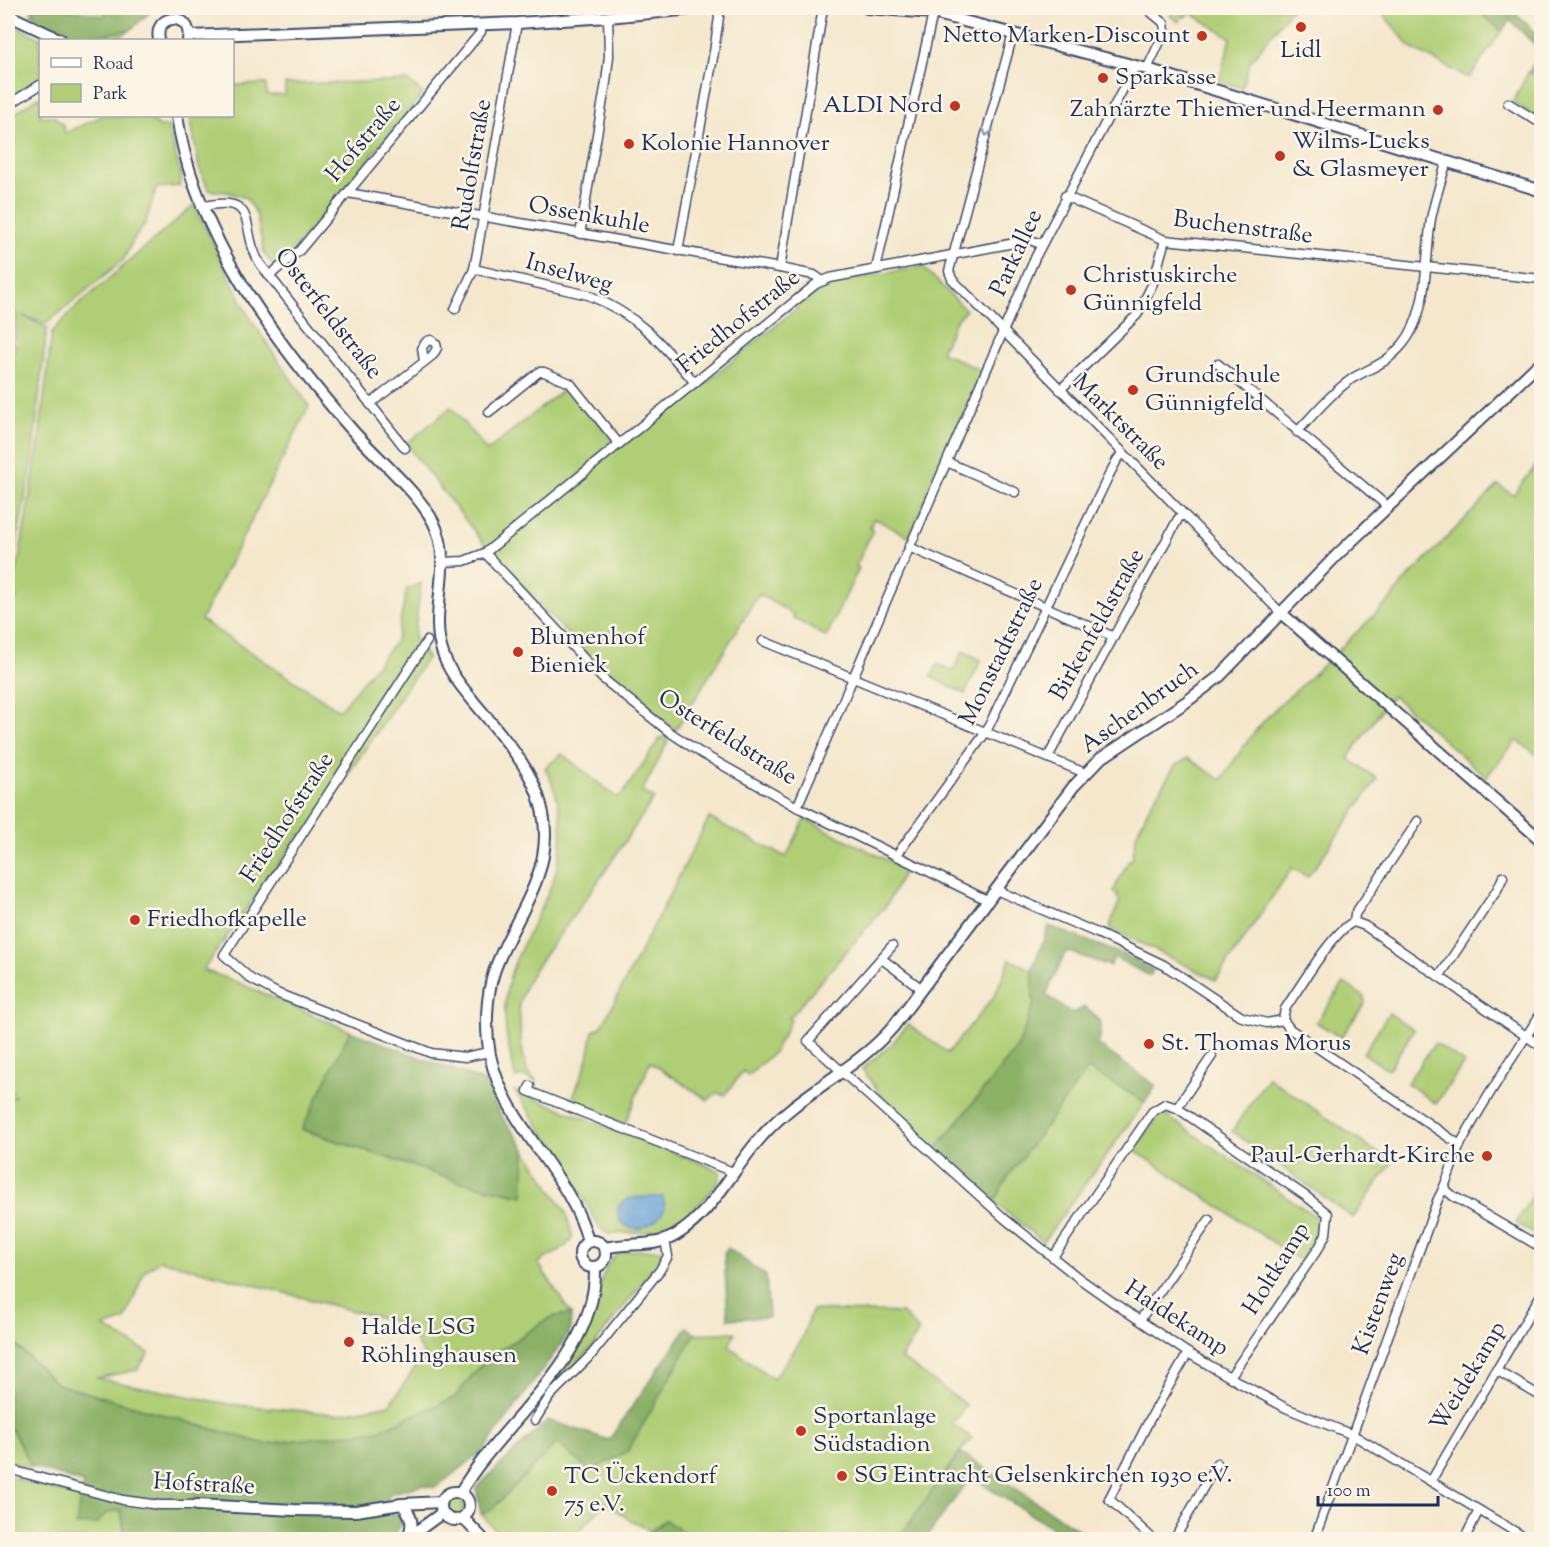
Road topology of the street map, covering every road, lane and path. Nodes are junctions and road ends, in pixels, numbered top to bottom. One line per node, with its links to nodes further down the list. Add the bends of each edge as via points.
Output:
1 (702, 8): 6 (street)
2 (718, 8): 33 (street, via 714,52)
3 (824, 8): 36 (street)
4 (867, 8): 7 (street)
5 (1146, 8): 18 (street, via 1164,23 1165,31)
6 (682, 9): 10 (street)
7 (941, 12): 13 (street); 38 (street)
8 (176, 14): 14 (street, via 185,25); 16 (street, via 161,25)
9 (8, 15): 15 (street)
10 (608, 17): 11 (street); 30 (street, via 606,82)
11 (517, 23): 12 (street); 29 (street, Rudolfstraße)
12 (481, 24): 14 (street); 26 (street, Hofstraße, via 481,32)
13 (1013, 34): 17 (street); 34 (street, one-way to 34)
14 (188, 38)
15 (59, 39)
16 (155, 39)
17 (1135, 66): 18 (street); 27 (street, Parkallee)
18 (1147, 69): 24 (street)
19 (39, 86): 21 (street)
20 (1508, 103): 23 (street)
21 (8, 105)
22 (177, 117): 28 (street)
23 (1542, 124)
24 (1447, 161): 25 (street); 35 (street, via 1432,216)
25 (1542, 191)
26 (348, 193): 29 (street, Ossenkuhle); 39 (street, Hofstraße, via 300,250)
27 (1065, 196): 31 (street, Buchenstraße); 32 (street, Parkallee)
28 (201, 207): 39 (street, Osterfeldstraße, via 223,202 238,205 247,219 254,253); 61 (street, via 230,263 295,361 429,513)
29 (484, 218): 30 (street, Ossenkuhle); 37 (street, Rudolfstraße)
30 (580, 234): 33 (street, Ossenkuhle)
31 (1165, 240): 35 (street, Buchenstraße); 48 (street, via 1153,283 1137,315)
32 (1041, 244): 34 (street, Friedhofstraße, via 1030,240); 43 (street, Parkallee)
33 (678, 251): 36 (street, Ossenkuhle)
34 (955, 253): 38 (street, Friedhofstraße); 43 (street, Marktstraße, via 949,271 952,279)
35 (1425, 267): 40 (street, Buchenstraße); 51 (street, via 1421,306 1405,341 1380,366 1354,378 1326,399)
36 (780, 268): 41 (street, Ossenkuhle)
37 (474, 269): 42 (street, Rudolfstraße); 47 (street, Inselweg, via 606,302 662,343)
38 (876, 269): 41 (street, Friedhofstraße)
39 (269, 276): 49 (street, Osterfeldstraße)
40 (1542, 279)
41 (824, 280): 47 (street, Friedhofstraße)
42 (455, 309)
43 (1003, 332): 48 (street, Marktstraße); 55 (street, Parkallee)
44 (1542, 361): 57 (street, Aschenbruch)
45 (424, 362): 49 (street, Osterfeldstraße)
46 (1218, 364): 51 (street)
47 (695, 382): 52 (street, Friedhofstraße)
48 (1060, 390): 54 (street, Marktstraße)
49 (370, 404): 53 (street, Osterfeldstraße)
50 (489, 412): 52 (street, via 544,372 570,383)
51 (1297, 432): 57 (street)
52 (620, 444): 60 (street, Friedhofstraße)
53 (405, 448)
54 (1123, 453): 58 (street, Marktstraße); 62 (street, Monstadtstraße)
55 (947, 462): 56 (street); 59 (street, Parkallee)
56 (1015, 492)
57 (1387, 506): 63 (street, Aschenbruch)
58 (1183, 513): 63 (street, Marktstraße); 64 (street, Birkenfeldstraße)
59 (909, 547): 62 (street); 67 (street, Parkallee)
60 (485, 553): 61 (street, Friedhofstraße, via 464,561); 71 (street, Osterfeldstraße, via 626,699 702,753)
61 (444, 562): 87 (street, via 437,630 444,657 461,686 520,758 540,796 544,816 539,875 503,950 490,989)
62 (1046, 608): 64 (street); 68 (street, Monstadtstraße)
63 (1281, 613): 70 (street, Aschenbruch, via 1215,681); 73 (street)
64 (1114, 637): 69 (street, Birkenfeldstraße)
65 (427, 641): 87 (street, Friedhofstraße, via 224,955 251,979 279,994 431,1053 465,1057)
66 (762, 641): 67 (street)
67 (853, 678): 68 (street); 71 (street, Parkallee)
68 (986, 732): 69 (street); 74 (street, Monstadtstraße)
69 (1048, 757): 70 (street)
70 (1085, 773): 76 (street, Aschenbruch)
71 (797, 807): 74 (street, Osterfeldstraße)
72 (1418, 822): 78 (street, via 1355,914)
73 (1542, 841)
74 (896, 856): 77 (street, Osterfeldstraße)
75 (1503, 877): 81 (street)
76 (996, 890): 77 (street, Aschenbruch); 84 (street, via 1164,965 1242,1017 1267,1023)
77 (989, 901): 82 (street, Aschenbruch)
78 (1354, 922): 81 (street); 84 (street, via 1341,930 1328,947 1285,1009)
79 (892, 946): 80 (street)
80 (882, 959): 82 (street); 89 (street, Haidekamp, via 808,1041)
81 (1438, 977): 85 (street)
82 (922, 989): 89 (street, Aschenbruch, via 878,1046)
83 (1542, 1012): 85 (street, Kistenweg)
84 (1283, 1020): 92 (street, via 1290,1029)
85 (1526, 1037): 86 (street); 92 (street, Kistenweg)
86 (1542, 1047)
87 (489, 1052): 97 (street, via 506,1098 574,1207)
88 (1212, 1056): 91 (street)
89 (841, 1072): 93 (street, Aschenbruch, via 788,1109); 100 (street, Haidekamp)
90 (530, 1086): 93 (street, via 528,1091)
91 (1177, 1108): 100 (street, via 1165,1104 1152,1112); 106 (street, Holtkamp, via 1328,1214 1320,1246)
92 (1460, 1145): 94 (street, Kistenweg)
93 (733, 1172): 96 (street, Aschenbruch, via 701,1214 680,1233)
94 (1445, 1186): 99 (street, via 1453,1196); 109 (street, Kistenweg)
95 (1209, 1220): 103 (street)
96 (665, 1240): 98 (street); 108 (street, via 668,1256 660,1270 592,1354 550,1396)
97 (588, 1241): 98 (street, via 599,1242); 101 (street, via 579,1256 583,1264)
98 (604, 1248): 101 (street, via 605,1260)
99 (1542, 1248)
100 (1053, 1257): 103 (street, Haidekamp)
101 (595, 1267): 113 (street, via 590,1307 578,1336)
102 (1542, 1293): 105 (street, Weidekamp)
103 (1140, 1320): 104 (street, Haidekamp)
104 (1188, 1353): 106 (street, Haidekamp); 121 (street, via 1109,1499)
105 (1496, 1370): 107 (street); 112 (street, Weidekamp)
106 (1230, 1377): 109 (street, Haidekamp, via 1286,1408)
107 (1542, 1397)
108 (535, 1420)
109 (1353, 1435): 112 (street, Haidekamp); 123 (street, Kistenweg)
110 (1217, 1463): 122 (street)
111 (8, 1469): 115 (street, Hofstraße, via 123,1500)
112 (1431, 1481): 117 (street, Haidekamp)
113 (460, 1493): 116 (street, via 451,1492 443,1498); 118 (street, via 467,1498 469,1507)
114 (402, 1504): 115 (street, Hofstraße, via 356,1511); 116 (street, Hofstraße); 119 (street, via 413,1525)
115 (197, 1505)
116 (441, 1508): 118 (street, via 449,1520); 119 (street)
117 (1479, 1510): 124 (street); 125 (street, Haidekamp)
118 (463, 1518): 120 (street)
119 (407, 1537)
120 (484, 1539)
121 (1154, 1539)
122 (1174, 1539)
123 (1314, 1539)
124 (1464, 1539)
125 (1529, 1539)

